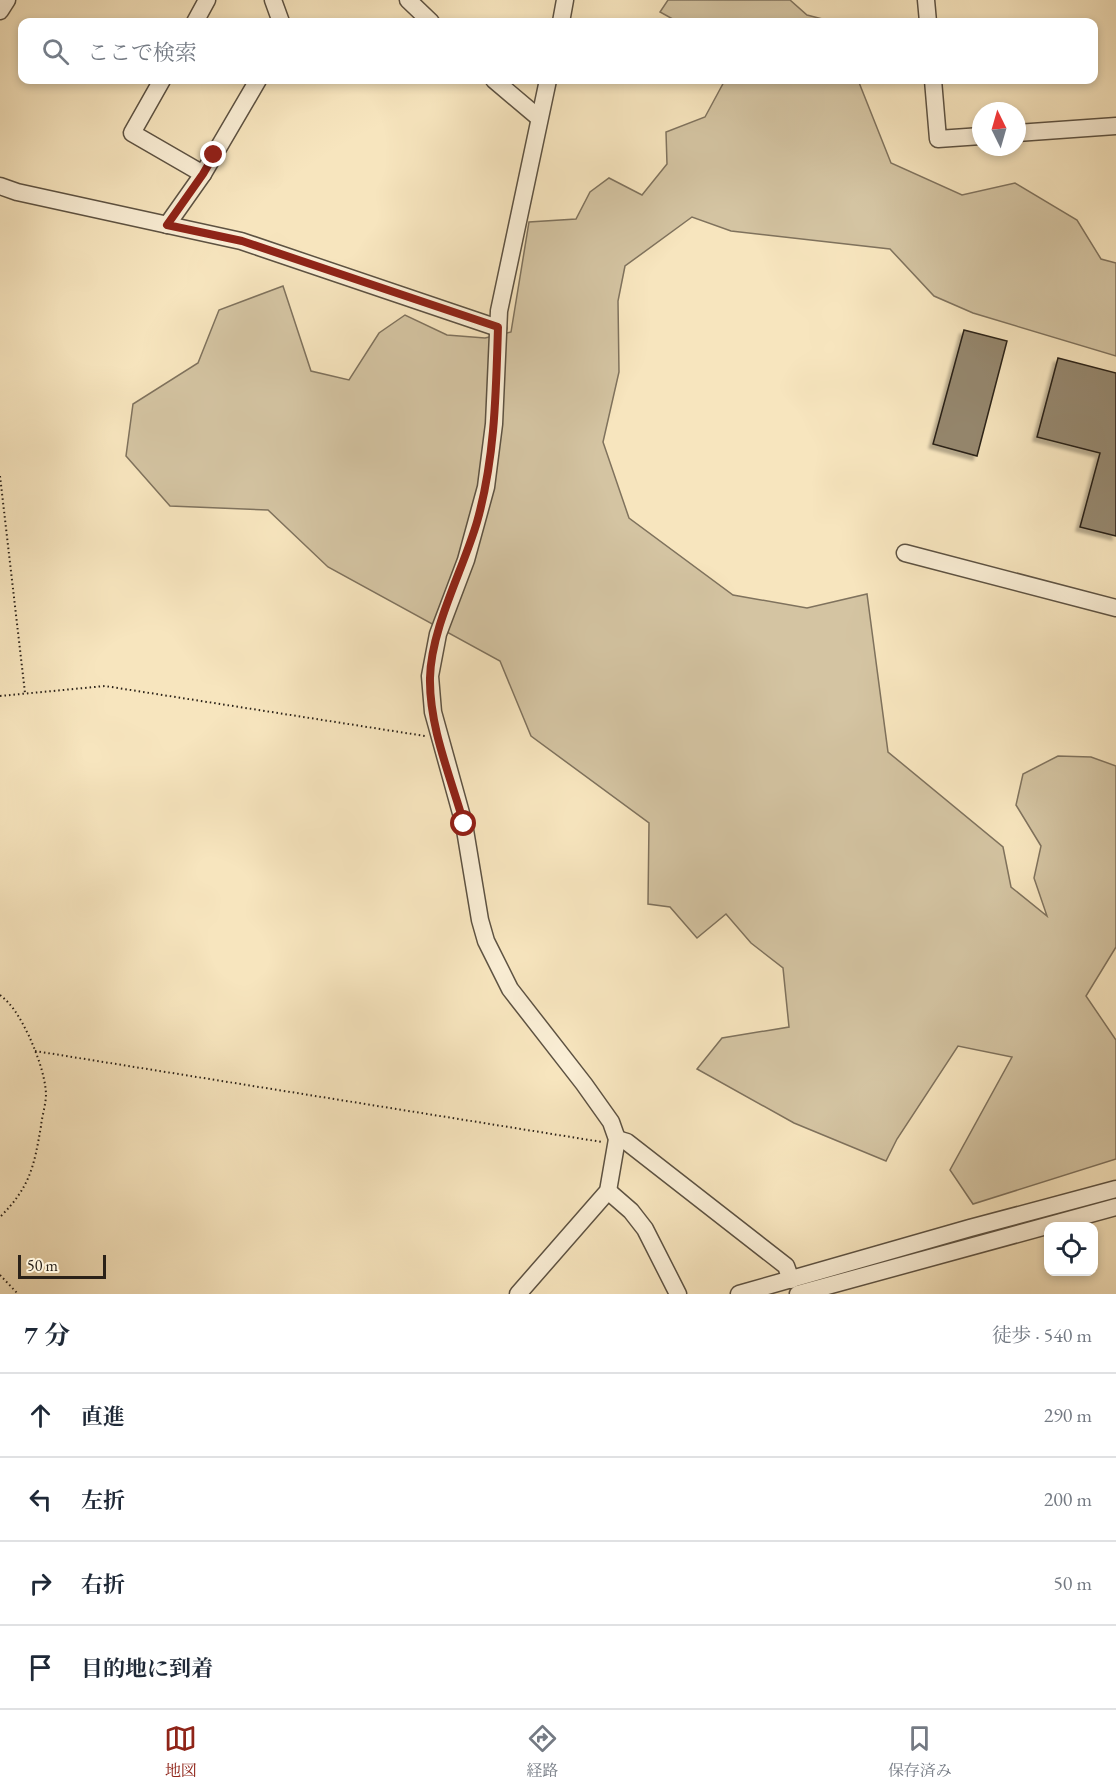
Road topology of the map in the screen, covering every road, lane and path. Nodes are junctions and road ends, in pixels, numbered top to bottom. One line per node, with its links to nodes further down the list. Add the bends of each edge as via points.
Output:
1 (7, 0): 7 (street)
2 (207, 0): 8 (street)
3 (273, 0): 9 (street)
4 (408, 0): 10 (street)
5 (565, 0): 11 (street)
6 (926, 0): 12 (street)
7 (0, 12)
8 (197, 18)
9 (280, 18)
10 (427, 18)
11 (562, 18)
12 (928, 18)
13 (160, 84): 22 (street, via 132,133)
14 (256, 84): 22 (street)
15 (499, 84): 18 (street)
16 (547, 84): 18 (street)
17 (933, 84): 21 (street, via 938,139)
18 (539, 118): 25 (street)
19 (1116, 126): 20 (street)
20 (1026, 132)
21 (972, 137)
22 (203, 174): 24 (street)
23 (0, 186): 24 (street)
24 (167, 225): 25 (street, via 242,241)
25 (498, 327): 31 (street, via 494,424 486,488 466,560 438,634 430,676)
26 (0, 476): 29 (path)
27 (905, 553): 28 (street)
28 (1116, 608)
29 (25, 693): 30 (path); 31 (path, via 105,686)
30 (0, 696)
31 (439, 738): 34 (street, via 464,824 486,941 510,989 611,1122)
32 (0, 995): 33 (path, via 13,1007)
33 (35, 1051): 34 (path); 38 (path, via 46,1095 35,1160 19,1196)
34 (617, 1142): 36 (street); 40 (street, via 627,1142 786,1266)
35 (1116, 1189): 40 (street, via 970,1228)
36 (608, 1191): 42 (street); 43 (street, via 645,1229)
37 (1116, 1207): 40 (street)
38 (0, 1217)
39 (0, 1275): 41 (path)
40 (795, 1287): 44 (street)
41 (18, 1294)
42 (518, 1294)
43 (678, 1294)
44 (739, 1294)

